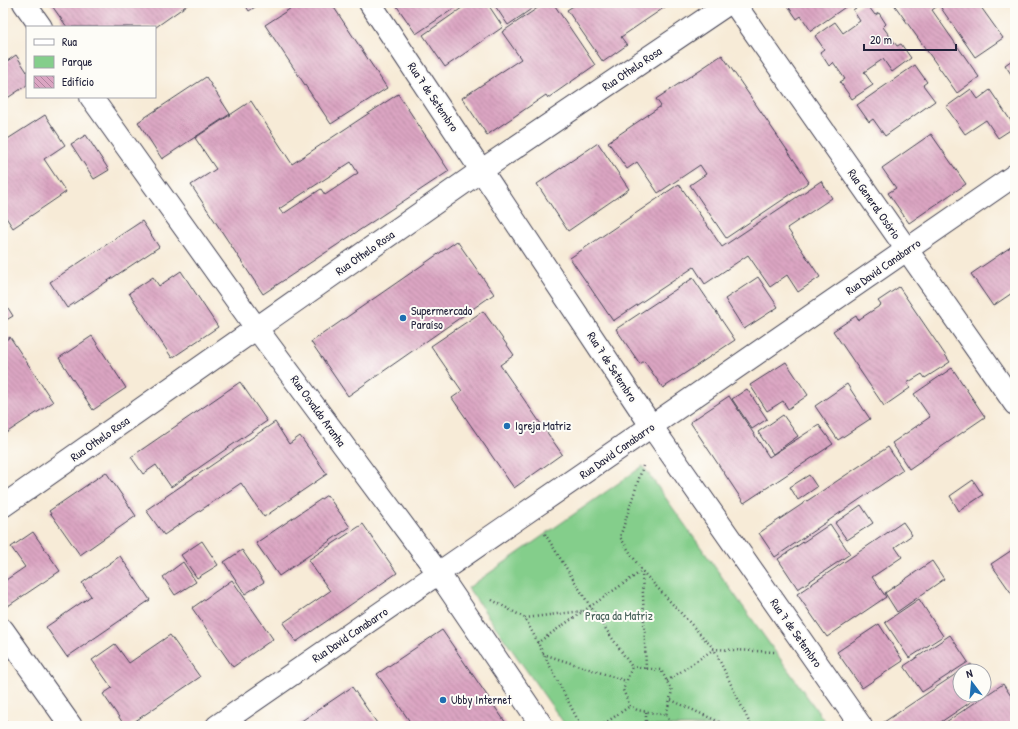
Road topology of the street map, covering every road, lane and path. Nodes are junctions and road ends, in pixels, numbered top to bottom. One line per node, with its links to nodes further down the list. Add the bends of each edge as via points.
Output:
1 (24, 3): 5 (street)
2 (370, 3): 7 (street, Rua 7 de Setembro)
3 (729, 3): 7 (street, Rua Othelo Rosa)
4 (734, 3): 9 (street, Rua General Osório)
5 (40, 26)
6 (92, 98): 10 (street, Rua Osvaldo Aranha)
7 (482, 170): 10 (street, Rua Othelo Rosa); 12 (street, Rua 7 de Setembro)
8 (1015, 175): 9 (street, Rua David Canabarro)
9 (907, 250): 11 (street, Rua General Osório); 12 (street, Rua David Canabarro)
10 (257, 329): 14 (street, Rua Othelo Rosa); 17 (street, Rua Osvaldo Aranha)
11 (1015, 404)
12 (652, 427): 17 (street, Rua David Canabarro); 44 (street, Rua 7 de Setembro)
13 (643, 466): 16 (path, via 620,537)
14 (3, 506)
15 (546, 534): 19 (path)
16 (642, 571): 19 (path); 24 (path); 28 (path)
17 (439, 574): 36 (street, Rua David Canabarro); 37 (street, Rua Osvaldo Aranha)
18 (487, 598): 21 (path)
19 (590, 606): 20 (path); 27 (path)
20 (582, 611): 21 (path); 23 (path)
21 (525, 618): 23 (path)
22 (3, 630): 35 (street)
23 (537, 643): 26 (path)
24 (714, 649): 25 (path); 30 (path); 43 (path)
25 (775, 652)
26 (543, 654): 29 (path); 38 (path)
27 (632, 667): 28 (path); 29 (path)
28 (646, 669): 30 (path, via 661,670)
29 (626, 681): 32 (path, via 623,690)
30 (667, 682): 31 (path, via 672,691)
31 (671, 700): 34 (path); 42 (path)
32 (630, 706): 33 (path); 39 (path)
33 (646, 712): 34 (path); 40 (path)
34 (666, 715): 41 (path)
35 (71, 726)
36 (217, 726)
37 (542, 726)
38 (581, 726)
39 (601, 726)
40 (646, 726)
41 (673, 726)
42 (728, 726)
43 (751, 726)
44 (861, 726)

